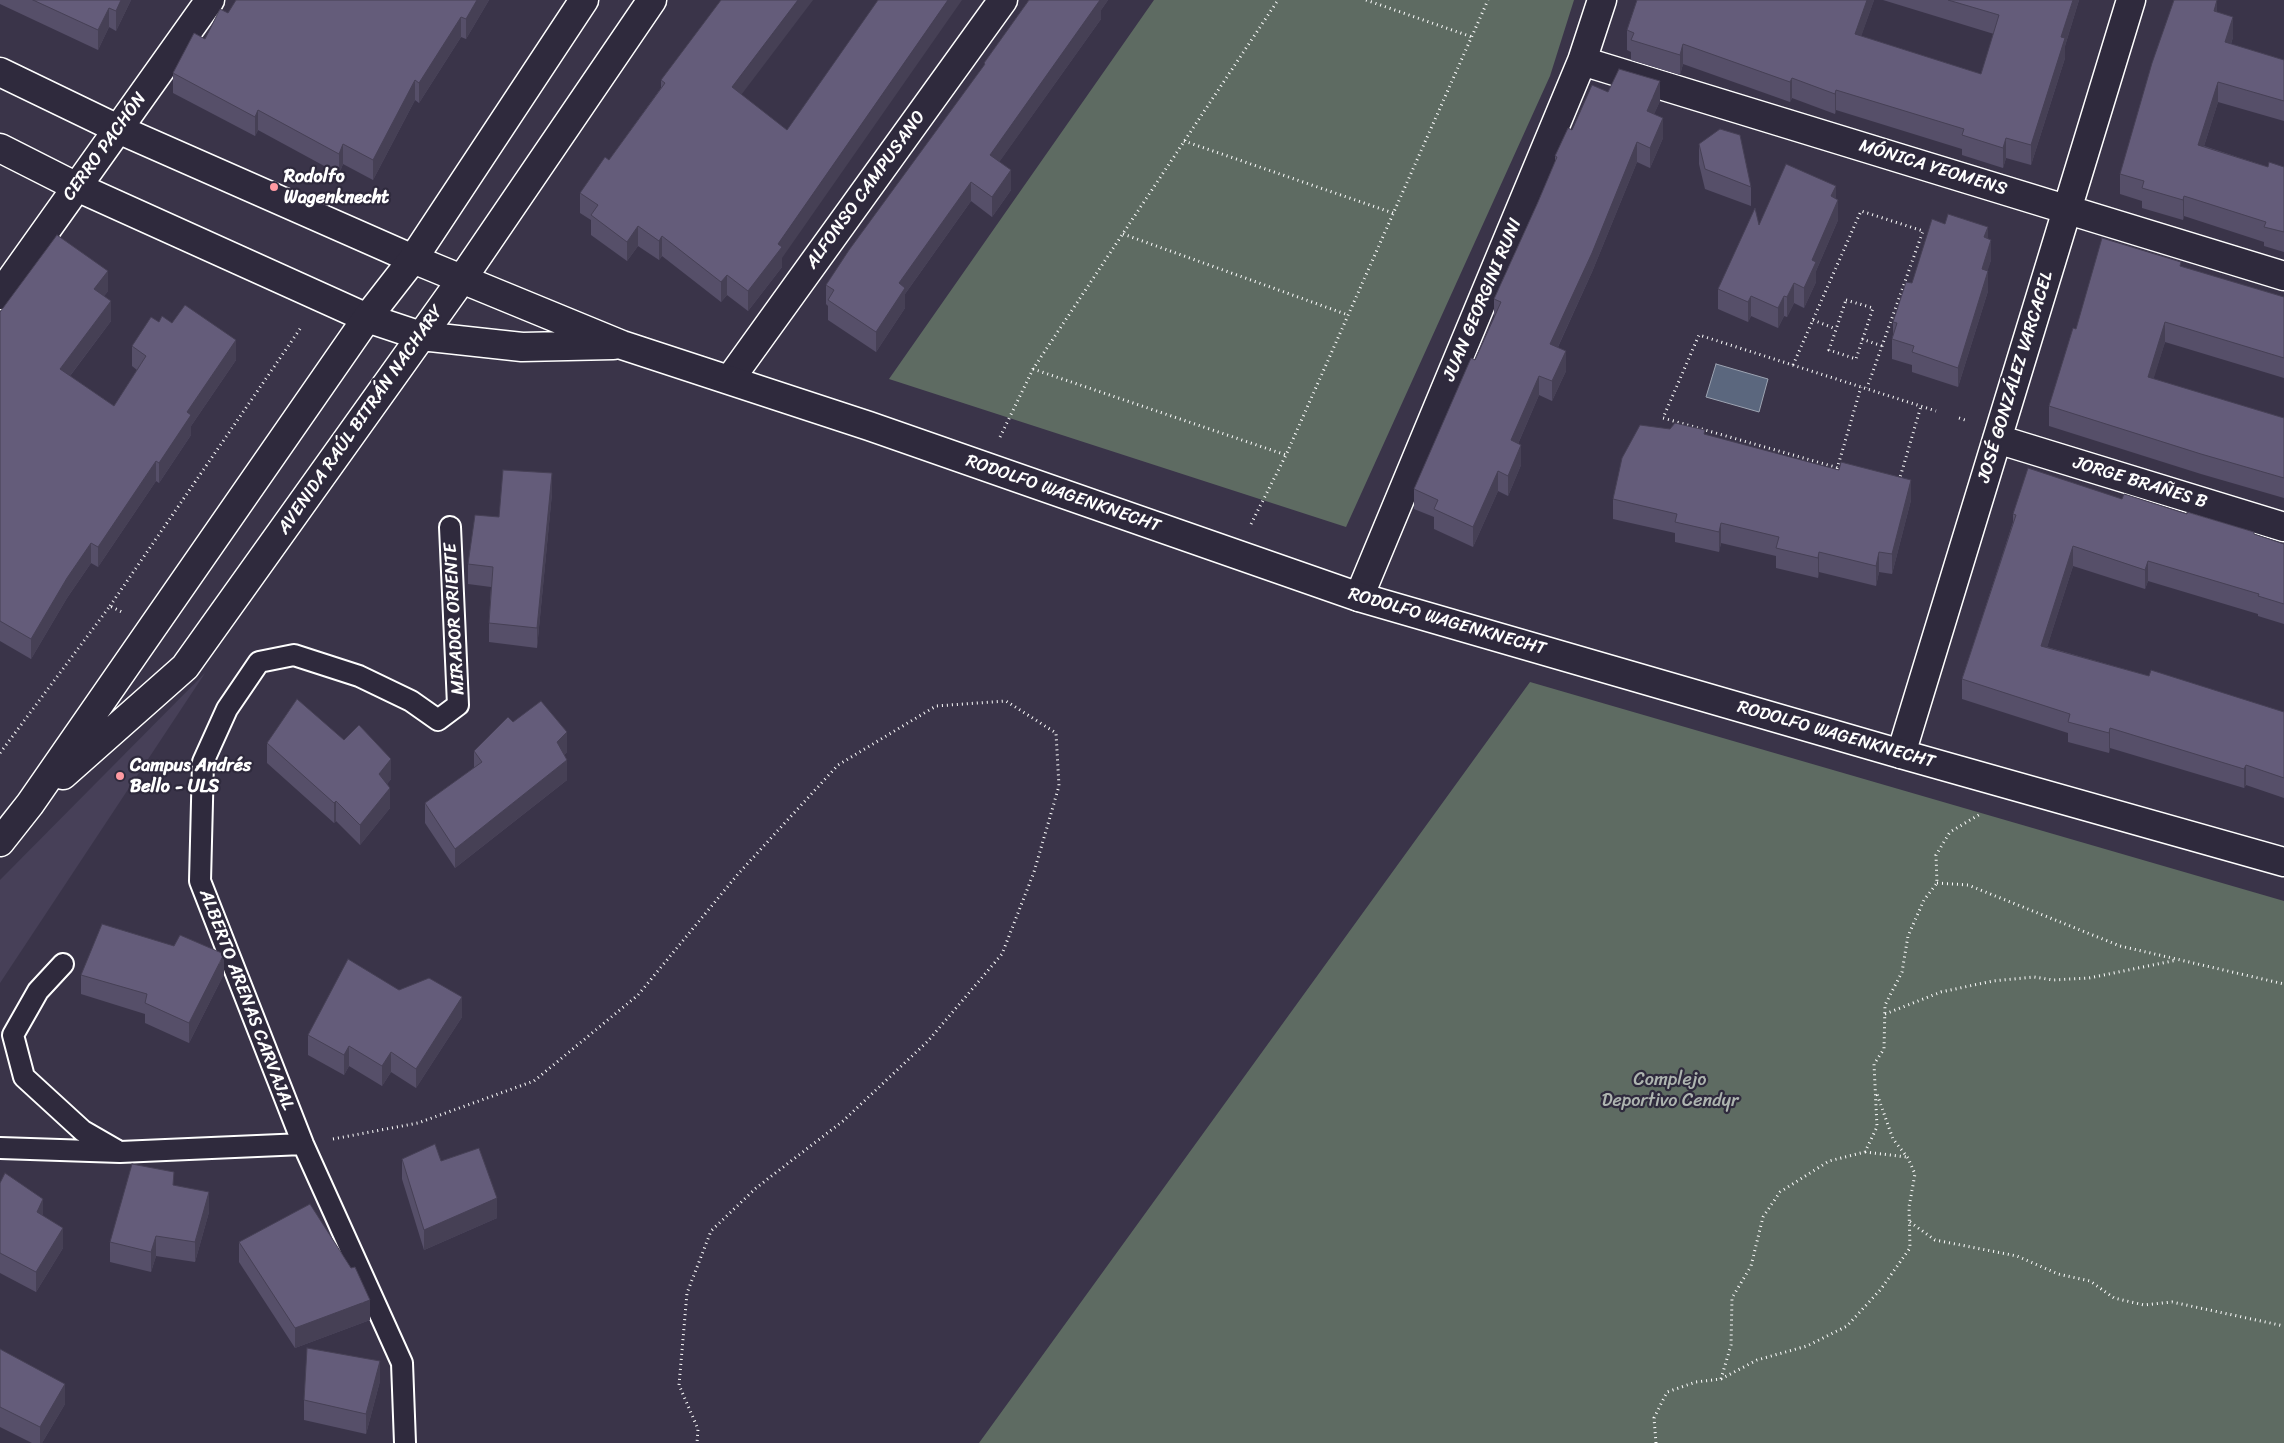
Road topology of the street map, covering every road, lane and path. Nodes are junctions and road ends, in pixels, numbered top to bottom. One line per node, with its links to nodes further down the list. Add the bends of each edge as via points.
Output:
1 (210, 0): 13 (street, CERRO PACHÓN)
2 (584, 0): 20 (street, AVENIDA RAÚL BITRÁN NACHARY)
3 (652, 0): 22 (street, AVENIDA RAÚL BITRÁN NACHARY)
4 (1003, 0): 35 (street, ALFONSO CAMPUSANO)
5 (1278, 0): 14 (path)
6 (1366, 0): 10 (path)
7 (1488, 0): 10 (path)
8 (1602, 0): 11 (street, JUAN GEORGINI RUNI)
9 (2131, 0): 17 (street, JOSÉ GONZÁLEZ VARCACEL)
10 (1472, 37): 18 (path)
11 (1582, 61): 17 (street, MÓNICA YEOMENS); 50 (street, JUAN GEORGINI RUNI)
12 (0, 72): 13 (street, RODOLFO WAGENKNECHT)
13 (118, 129): 16 (street, CERRO PACHÓN); 20 (street, RODOLFO WAGENKNECHT)
14 (1184, 141): 18 (path); 19 (path)
15 (0, 148): 16 (street, RODOLFO WAGENKNECHT)
16 (77, 187): 23 (street, CERRO PACHÓN); 24 (street, RODOLFO WAGENKNECHT)
17 (2067, 210): 21 (street, MÓNICA YEOMENS); 40 (street, JOSÉ GONZÁLEZ VARCACEL)
18 (1393, 213): 25 (path)
19 (1123, 234): 25 (path); 34 (path)
20 (413, 259): 22 (street, RODOLFO WAGENKNECHT); 26 (street, AVENIDA RAÚL BITRÁN NACHARY)
21 (2284, 276)
22 (462, 279): 29 (street, AVENIDA RAÚL BITRÁN NACHARY); 31 (street, RODOLFO WAGENKNECHT)
23 (0, 295)
24 (322, 297): 26 (street, RODOLFO WAGENKNECHT); 51 (path)
25 (1348, 315): 41 (path)
26 (367, 318): 29 (street, RODOLFO WAGENKNECHT); 52 (street, AVENIDA RAÚL BITRÁN NACHARY)
27 (1813, 320): 28 (path); 32 (path, via 1861,211 1923,231); 33 (path)
28 (1836, 329): 30 (path, via 1829,350 1856,359); 30 (path, via 1846,300 1872,308)
29 (421, 336): 31 (street, RODOLFO WAGENKNECHT, via 522,347); 57 (street, AVENIDA RAÚL BITRÁN NACHARY, via 185,667)
30 (1862, 339): 32 (path)
31 (622, 345): 35 (street, RODOLFO WAGENKNECHT)
32 (1882, 346): 37 (path)
33 (1793, 365): 36 (path); 43 (path, via 1699,335 1662,418)
34 (1033, 369): 41 (path); 42 (path)
35 (730, 379): 42 (street, RODOLFO WAGENKNECHT)
36 (1861, 387): 37 (path); 43 (path)
37 (1867, 388): 38 (path)
38 (1922, 406): 39 (path); 46 (path)
39 (1936, 411)
40 (1996, 440): 48 (street, JORGE BRAÑES B); 55 (street, JOSÉ GONZÁLEZ VARCACEL)
41 (1286, 455): 49 (path)
42 (986, 467): 49 (street, RODOLFO WAGENKNECHT)
43 (1837, 468): 44 (path); 45 (path)
44 (1846, 470)
45 (1835, 476)
46 (1898, 485)
47 (450, 527): 53 (lane, MIRADOR ORIENTE, via 458,704 438,720 411,702 359,676 294,655 259,662)
48 (2284, 527)
49 (1236, 554): 50 (street, RODOLFO WAGENKNECHT)
50 (1359, 597): 55 (street, RODOLFO WAGENKNECHT)
51 (110, 606): 52 (path); 54 (path)
52 (151, 629): 57 (street, AVENIDA RAÚL BITRÁN NACHARY)
53 (227, 709): 66 (lane, ALBERTO ARENAS CARVAJAL, via 202,762 200,881)
54 (0, 753)
55 (1901, 754): 56 (street, RODOLFO WAGENKNECHT)
56 (2017, 786): 59 (street, RODOLFO WAGENKNECHT); 60 (path, via 1993,807 1950,832 1936,854)
57 (30, 804): 58 (street, AVENIDA RAÚL BITRÁN NACHARY)
58 (0, 842)
59 (2284, 862)
60 (1937, 883): 61 (path, via 1968,885 2120,946); 64 (path, via 1924,900 1908,936 1902,972 1885,1005)
61 (2179, 960): 63 (path); 64 (path, via 2089,978 2054,980 2034,977 1994,981 1941,992)
62 (63, 964): 68 (lane, via 38,991 13,1035 24,1077 83,1131)
63 (2284, 984)
64 (1885, 1014): 65 (path, via 1884,1050 1874,1064)
65 (1876, 1091): 69 (path, via 1877,1127); 70 (path, via 1894,1139)
66 (303, 1144): 68 (lane); 74 (lane, ALBERTO ARENAS CARVAJAL, via 402,1363); 75 (path, via 418,1124 534,1081 638,995 738,874 838,765 936,706 1006,701 1056,734 1059,786 1034,872 1002,954 928,1041 843,1121 756,1188 711,1231 687,1293 678,1386 698,1429)
67 (0, 1148): 68 (lane)
68 (120, 1152)
69 (1866, 1152): 70 (path); 73 (path, via 1828,1161 1780,1192 1763,1217 1751,1266 1732,1298 1731,1345)
70 (1908, 1158): 71 (path, via 1915,1174)
71 (1909, 1221): 72 (path, via 1935,1240 2017,1256 2058,1274 2090,1281 2114,1298 2144,1305 2172,1302); 73 (path, via 1910,1248 1881,1289 1847,1326 1807,1346 1757,1360)
72 (2284, 1326)
73 (1721, 1379): 76 (path, via 1696,1382 1667,1392 1654,1418)
74 (405, 1443)
75 (697, 1443)
76 (1656, 1443)

